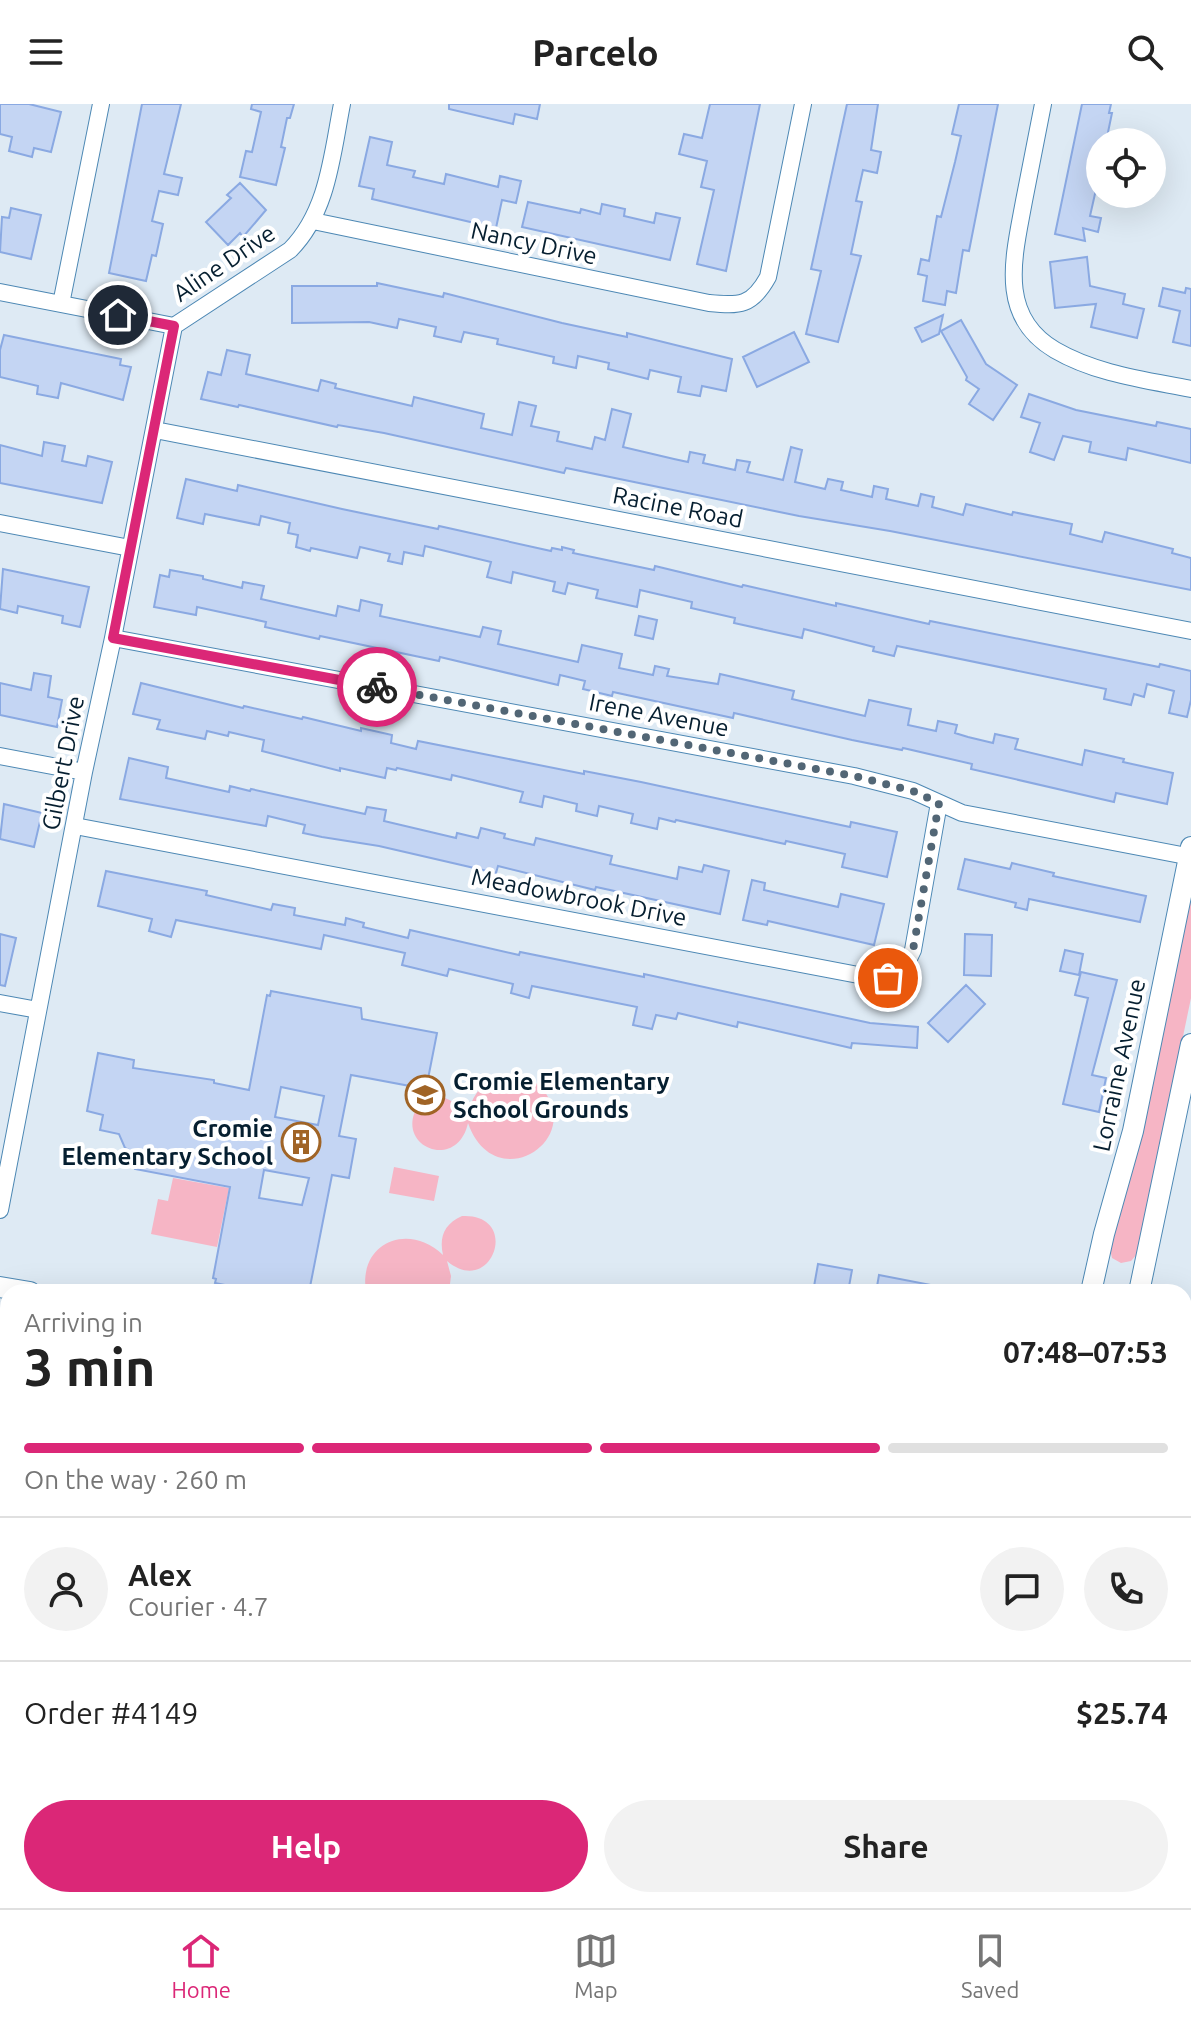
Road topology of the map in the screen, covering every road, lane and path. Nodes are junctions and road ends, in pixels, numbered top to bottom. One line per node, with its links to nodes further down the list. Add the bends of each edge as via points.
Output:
1 (101, 104): 7 (street)
2 (342, 104): 5 (street, Aline Drive)
3 (803, 104): 5 (street, Nancy Drive, via 768,277 746,303 709,303)
4 (1043, 104): 9 (street, via 1014,257 1020,314 1028,328 1057,351 1108,372)
5 (313, 221): 8 (street, Aline Drive, via 290,250)
6 (0, 292): 7 (street)
7 (61, 304): 8 (street)
8 (174, 326): 10 (street, Gilbert Drive)
9 (1191, 389)
10 (155, 430): 12 (street, Gilbert Drive); 13 (street, Racine Road)
11 (0, 523): 12 (street)
12 (130, 548): 14 (street, Gilbert Drive)
13 (1191, 631)
14 (113, 638): 16 (street, Gilbert Drive); 17 (street, Irene Avenue, via 854,776)
15 (0, 756): 16 (street)
16 (84, 772): 18 (street, Gilbert Drive)
17 (939, 803): 18 (street, Meadowbrook Drive, via 913,950 899,974 888,978); 19 (street, Irene Avenue, via 962,813)
18 (75, 826): 21 (street, Gilbert Drive)
19 (1190, 853): 24 (street, Lorraine Avenue, via 1133,1131)
20 (0, 1003): 21 (street)
21 (38, 1010): 23 (street, Gilbert Drive)
22 (1191, 1044): 25 (street)
23 (0, 1210)
24 (1093, 1284)
25 (1141, 1284)

